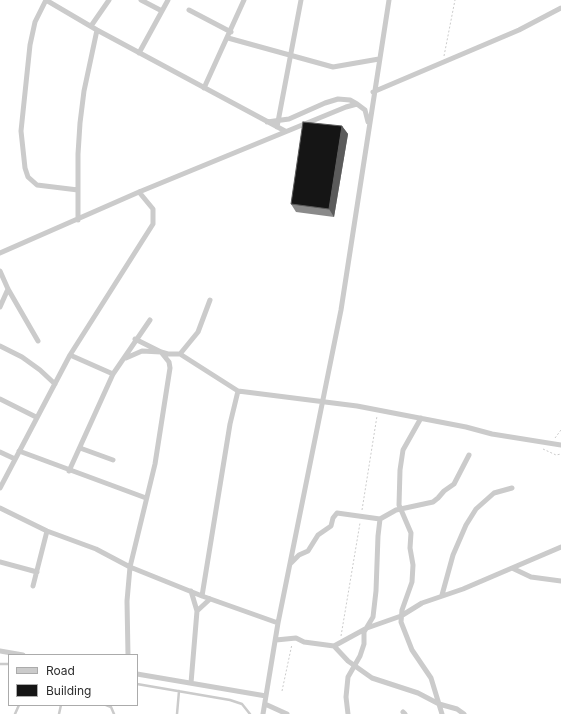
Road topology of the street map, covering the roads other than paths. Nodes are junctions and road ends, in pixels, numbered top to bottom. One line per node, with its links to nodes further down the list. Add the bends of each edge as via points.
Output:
1 (46, 0): 11 (street); 26 (street, via 35,22 30,45 21,131 25,168 28,177 36,186)
2 (109, 0): 11 (street)
3 (141, 0): 10 (street)
4 (168, 0): 10 (street)
5 (244, 0): 13 (street)
6 (301, 0): 16 (street)
7 (389, 0): 17 (street)
8 (561, 8): 19 (street, via 519,30)
9 (189, 10): 13 (street)
10 (162, 11): 15 (street)
11 (92, 26): 12 (street)
12 (97, 30): 15 (street); 26 (street, via 80,123)
13 (231, 32): 14 (street)
14 (228, 38): 16 (street); 18 (street)
15 (139, 53): 18 (street)
16 (292, 55): 17 (street, via 333,67); 21 (street)
17 (379, 59): 19 (street)
18 (204, 88): 22 (street)
19 (374, 92): 23 (street)
20 (357, 104): 21 (street, via 350,100 338,99); 23 (street, via 365,110); 25 (street)
21 (278, 121): 22 (street); 24 (street)
22 (266, 122): 24 (street)
23 (369, 124): 46 (street)
24 (277, 127): 25 (street)
25 (285, 131): 27 (street)
26 (78, 190): 28 (street)
27 (139, 192): 28 (street); 40 (street, via 153,209 153,224)
28 (78, 220): 29 (street)
29 (0, 253)
30 (0, 271): 31 (street)
31 (8, 289): 33 (street); 36 (street)
32 (210, 300): 39 (street, via 198,332)
33 (0, 307)
34 (150, 320): 35 (street)
35 (135, 339): 38 (street); 41 (street)
36 (38, 341)
37 (0, 346): 43 (street, via 22,357)
38 (161, 352): 39 (street); 41 (street, via 142,351); 59 (street, via 169,362 170,368 155,464)
39 (180, 354): 44 (street)
40 (70, 355): 42 (street); 43 (street)
41 (126, 358): 42 (street)
42 (113, 374): 50 (street)
43 (55, 384): 47 (street)
44 (238, 391): 46 (street); 73 (street)
45 (0, 399): 47 (street)
46 (324, 403): 48 (street); 66 (street)
47 (36, 417): 51 (street)
48 (421, 418): 49 (street, via 492,434); 61 (street, via 403,450)
49 (561, 445)
50 (80, 448): 55 (street); 56 (street)
51 (18, 451): 54 (street); 56 (street)
52 (0, 452): 54 (street)
53 (469, 455): 61 (street, via 454,484 433,502)
54 (15, 459): 57 (street)
55 (113, 460)
56 (69, 472): 59 (street)
57 (0, 488)
58 (512, 488): 74 (street, via 492,494 476,509 452,557)
59 (146, 498): 67 (street)
60 (0, 508): 63 (street)
61 (400, 508): 62 (street); 77 (street, via 411,533 413,565 412,582)
62 (380, 519): 66 (street, via 336,513 331,526 318,535 308,551); 79 (street, via 376,591 372,620)
63 (47, 531): 67 (street, via 96,549); 69 (street)
64 (561, 547): 68 (street)
65 (0, 562): 69 (street)
66 (291, 563): 78 (street)
67 (130, 567): 72 (street); 84 (street, via 127,601)
68 (512, 568): 70 (street, via 531,577); 74 (street)
69 (37, 572): 71 (street)
70 (561, 581)
71 (33, 586)
72 (191, 591): 73 (street); 76 (street)
73 (202, 596): 75 (street)
74 (442, 596): 77 (street, via 419,604)
75 (210, 599): 76 (street); 78 (street)
76 (197, 611): 87 (street)
77 (401, 616): 79 (street); 92 (street, via 408,642 430,678)
78 (278, 623): 80 (street)
79 (367, 628): 81 (street); 85 (street)
80 (276, 640): 81 (street, via 293,638); 90 (street)
81 (334, 646): 85 (street)
82 (0, 651): 83 (street)
83 (17, 654)
84 (128, 654)
85 (355, 666): 92 (street, via 377,680 418,693); 99 (street, via 347,680)
86 (138, 674): 87 (street)
87 (191, 683): 90 (street)
88 (138, 684): 89 (lane)
89 (179, 691): 95 (lane); 96 (lane, via 230,700 242,704)
90 (266, 696): 91 (street)
91 (265, 704): 97 (street); 98 (street)
92 (439, 704): 100 (street); 101 (street, via 457,709)
93 (108, 706): 94 (lane)
94 (114, 714)
95 (176, 714)
96 (250, 714)
97 (263, 714)
98 (287, 714)
99 (348, 714)
100 (442, 714)
101 (464, 714)

